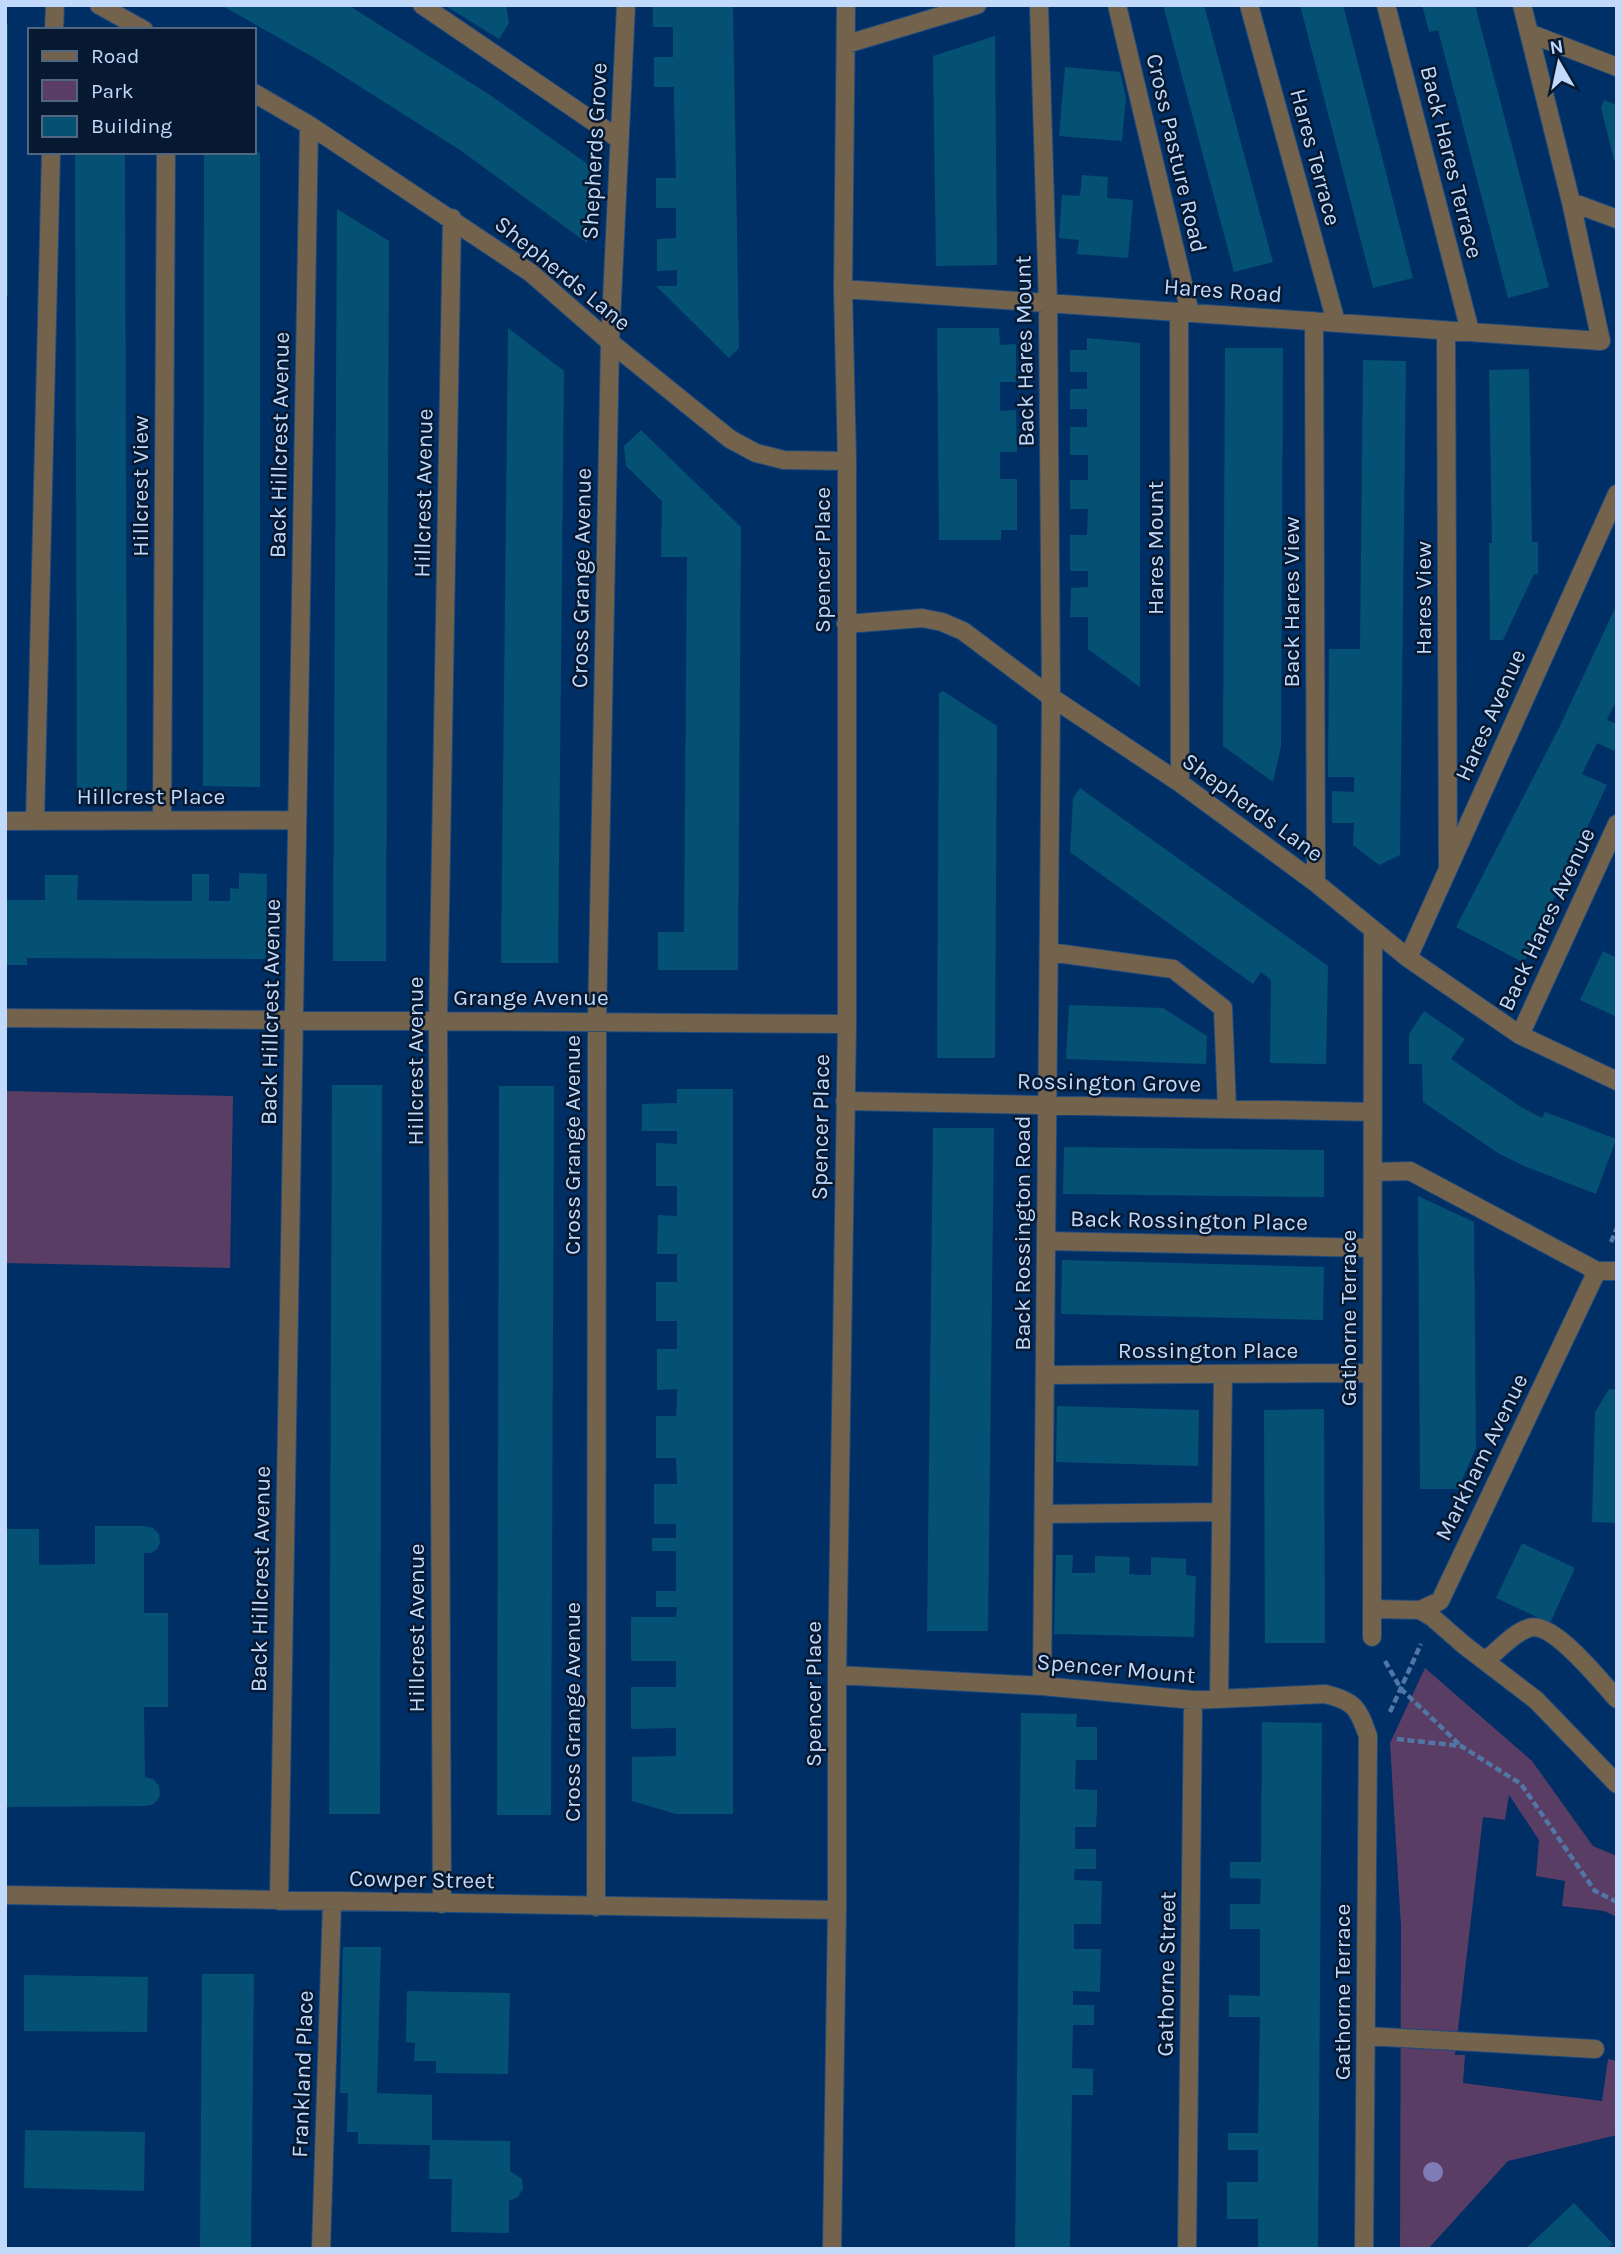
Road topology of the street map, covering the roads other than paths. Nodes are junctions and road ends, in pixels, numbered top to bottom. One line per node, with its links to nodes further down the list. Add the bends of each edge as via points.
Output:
1 (55, 5): 12 (street)
2 (99, 5): 13 (street)
3 (422, 5): 19 (street)
4 (626, 5): 19 (street, Shepherds Grove)
5 (846, 5): 15 (street, Spencer Place)
6 (977, 5): 15 (street)
7 (1039, 5): 26 (street, Back Hares Mount)
8 (1117, 5): 27 (street, Cross Pasture Road)
9 (1249, 5): 29 (street, Hares Terrace)
10 (1386, 5): 31 (street, Back Hares Terrace)
11 (1522, 5): 14 (street)
12 (54, 28)
13 (140, 28)
14 (1530, 33): 16 (street); 22 (street)
15 (847, 44): 25 (street, Spencer Place)
16 (1617, 67)
17 (256, 94): 18 (street, Shepherds Lane)
18 (309, 125): 23 (street, Shepherds Lane); 39 (street, Back Hillcrest Avenue)
19 (619, 139): 32 (street, Shepherds Grove)
20 (51, 154): 41 (street)
21 (166, 154): 38 (street, Hillcrest View)
22 (1571, 202): 24 (street); 31 (street, Hares Road, via 1601,341)
23 (452, 218): 32 (street, Shepherds Lane, via 531,273); 50 (street, Hillcrest Avenue)
24 (1617, 219)
25 (843, 289): 26 (street, Hares Road); 33 (street, Spencer Place)
26 (1048, 303): 27 (street, Hares Road); 36 (street, Back Hares Mount)
27 (1185, 312): 28 (street, Hares Road); 37 (street, Hares Mount)
28 (1314, 321): 29 (street, Hares Road); 44 (street, Back Hares View)
29 (1336, 322): 30 (street, Hares Road)
30 (1446, 330): 31 (street, Hares Road); 43 (street, Hares View)
31 (1470, 331)
32 (610, 342): 33 (street, Shepherds Lane, via 730,439 755,453 784,460); 51 (street, Cross Grange Avenue)
33 (847, 461): 35 (street, Spencer Place)
34 (1617, 494): 43 (street, Hares Avenue)
35 (846, 624): 36 (street, Shepherds Lane, via 922,618 942,622 963,631); 52 (street, Spencer Place)
36 (1051, 697): 37 (street, Shepherds Lane); 46 (street, Back Rossington Road)
37 (1180, 783): 44 (street, Shepherds Lane)
38 (162, 820): 39 (street, Hillcrest Place); 41 (street, Hillcrest Place)
39 (297, 820): 49 (street, Back Hillcrest Avenue)
40 (5, 821): 41 (street, Hillcrest Place)
41 (35, 821)
42 (1617, 824): 53 (street, Back Hares Avenue)
43 (1448, 866): 47 (street, Hares Avenue)
44 (1316, 883): 45 (street, Shepherds Lane)
45 (1373, 932): 47 (street, Shepherds Lane); 58 (street, Gathorne Terrace)
46 (1049, 952): 56 (street, Back Rossington Road); 57 (street, via 1173,969 1223,1008)
47 (1408, 958): 53 (street, Shepherds Lane)
48 (5, 1018): 49 (street, Grange Avenue)
49 (294, 1020): 50 (street, Grange Avenue); 81 (street, Back Hillcrest Avenue)
50 (438, 1021): 51 (street, Grange Avenue); 83 (street, Hillcrest Avenue)
51 (597, 1022): 52 (street, Grange Avenue); 84 (street, Cross Grange Avenue)
52 (847, 1024): 55 (street, Spencer Place)
53 (1520, 1035): 54 (street, Shepherds Lane)
54 (1617, 1081)
55 (845, 1101): 56 (street, Rossington Grove); 73 (street, Spencer Place)
56 (1047, 1105): 57 (street, Rossington Grove); 60 (street, Back Rossington Road)
57 (1227, 1109): 58 (street, Rossington Grove)
58 (1373, 1112): 59 (street, Gathorne Terrace)
59 (1373, 1172): 61 (street, Gathorne Terrace); 62 (street, via 1410,1171)
60 (1046, 1241): 61 (street, Back Rossington Place); 65 (street, Back Rossington Road)
61 (1373, 1248): 64 (street, Gathorne Terrace)
62 (1597, 1271): 63 (street); 70 (street, Markham Avenue, via 1440,1601)
63 (1617, 1271)
64 (1372, 1373): 66 (street, Rossington Place); 69 (street, Gathorne Terrace)
65 (1045, 1375): 66 (street, Rossington Place); 68 (street, Back Rossington Road)
66 (1223, 1375): 67 (street)
67 (1221, 1512): 68 (street); 75 (street)
68 (1044, 1514): 74 (street, Back Rossington Road)
69 (1371, 1609): 70 (street); 71 (street, Gathorne Terrace)
70 (1426, 1614): 72 (street)
71 (1372, 1637)
72 (1485, 1661): 76 (street, via 1526,1628 1535,1626 1557,1636); 79 (street, via 1536,1700)
73 (837, 1675): 74 (street, Spencer Mount); 85 (street, Spencer Place)
74 (1042, 1686): 77 (street, Spencer Mount)
75 (1219, 1699): 77 (street, Spencer Mount); 78 (street, Spencer Mount, via 1325,1694 1344,1699 1359,1710)
76 (1617, 1699)
77 (1194, 1700): 90 (street, Gathorne Street)
78 (1368, 1736): 86 (street, Gathorne Terrace)
79 (1617, 1784)
80 (5, 1895): 81 (street, Cowper Street)
81 (279, 1901): 82 (street, Cowper Street)
82 (331, 1902): 83 (street, Cowper Street); 88 (street, Frankland Place)
83 (442, 1903): 84 (street, Cowper Street)
84 (596, 1907): 85 (street, Cowper Street)
85 (837, 1910): 89 (street, Spencer Place)
86 (1366, 2036): 87 (street); 91 (street, Gathorne Terrace)
87 (1595, 2049)
88 (321, 2249)
89 (832, 2249)
90 (1187, 2249)
91 (1364, 2249)

